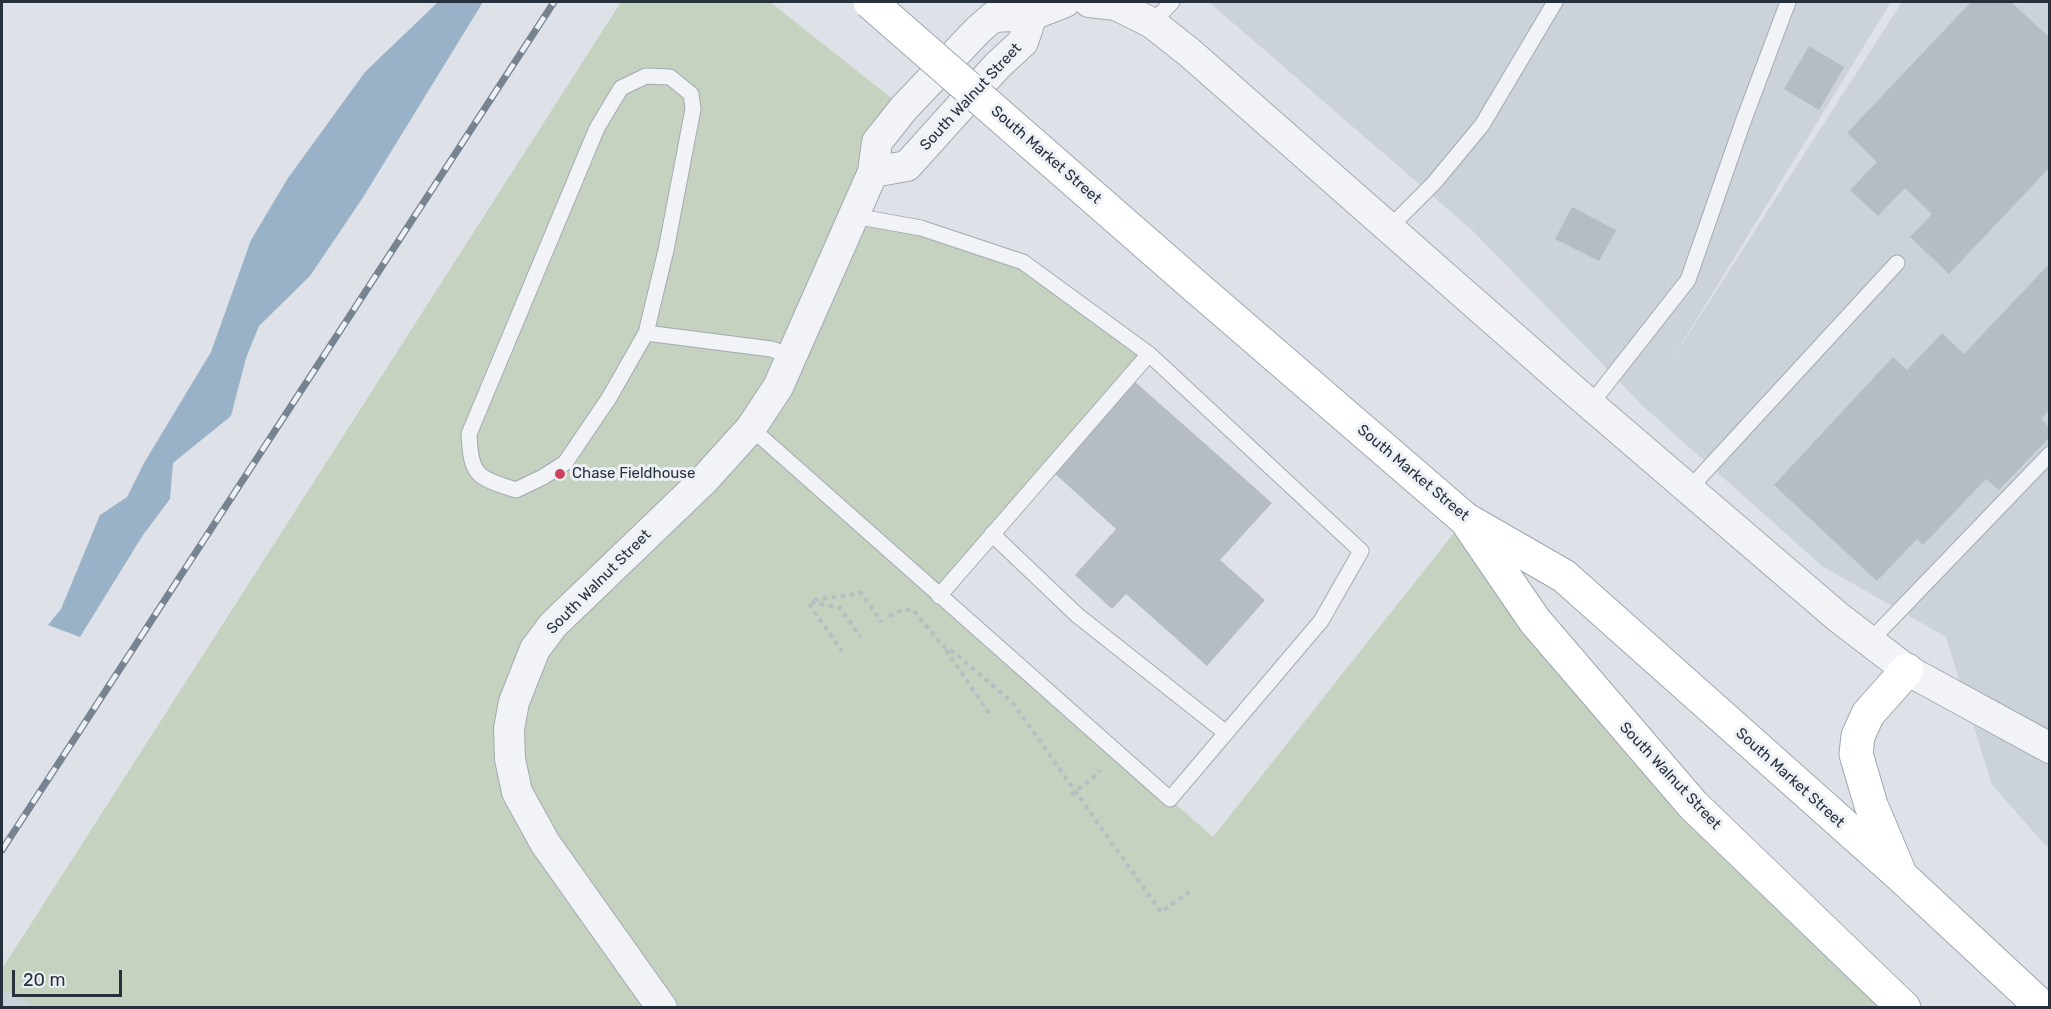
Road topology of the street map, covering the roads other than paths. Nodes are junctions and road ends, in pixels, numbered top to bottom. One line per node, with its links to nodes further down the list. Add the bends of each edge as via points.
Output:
1 (870, 2): 19 (main road, South Market Street, bridge)
2 (1065, 2): 7 (street)
3 (1089, 2): 6 (street)
4 (1555, 2): 10 (lane, via 1482,125 1434,183)
5 (1788, 2): 15 (lane, via 1688,280)
6 (1162, 12): 10 (street, via 1190,53)
7 (1032, 15): 8 (street, South Walnut Street, via 1023,42 907,166); 8 (street, South Walnut Street, via 993,17 978,30 877,142)
8 (873, 172): 9 (street, South Walnut Street)
9 (854, 216): 13 (lane, via 921,228 1023,262); 14 (street, South Walnut Street)
10 (1389, 228): 15 (street)
11 (1897, 263): 18 (lane)
12 (646, 333): 12 (lane, via 565,463 516,490 484,480 471,461 469,434 597,128 621,88 646,76 670,77 691,94 693,109); 14 (lane, via 771,349)
13 (1149, 354): 20 (lane); 24 (lane, via 1361,551 1321,621)
14 (793, 356): 16 (street, South Walnut Street)
15 (1590, 405): 18 (street)
16 (751, 428): 21 (lane); 27 (street, South Walnut Street, via 704,480 553,625 535,649 523,675 511,720 510,759 517,792 545,843)
17 (2049, 454): 22 (lane)
18 (1689, 489): 22 (street)
19 (1466, 519): 26 (main road, South Market Street, via 1564,576); 28 (main road, South Walnut Street, via 1535,621 1648,755 1693,805)
20 (992, 534): 21 (lane); 24 (lane, via 1077,615)
21 (939, 596): 24 (lane, via 1170,799)
22 (1870, 641): 23 (street)
23 (1907, 670): 25 (street); 26 (main road, via 1868,714 1858,736 1857,754 1871,805)
24 (1226, 733)
25 (2049, 748)
26 (1901, 876): 29 (main road, South Market Street)
27 (662, 1008)
28 (1904, 1008)
29 (2043, 1008)

